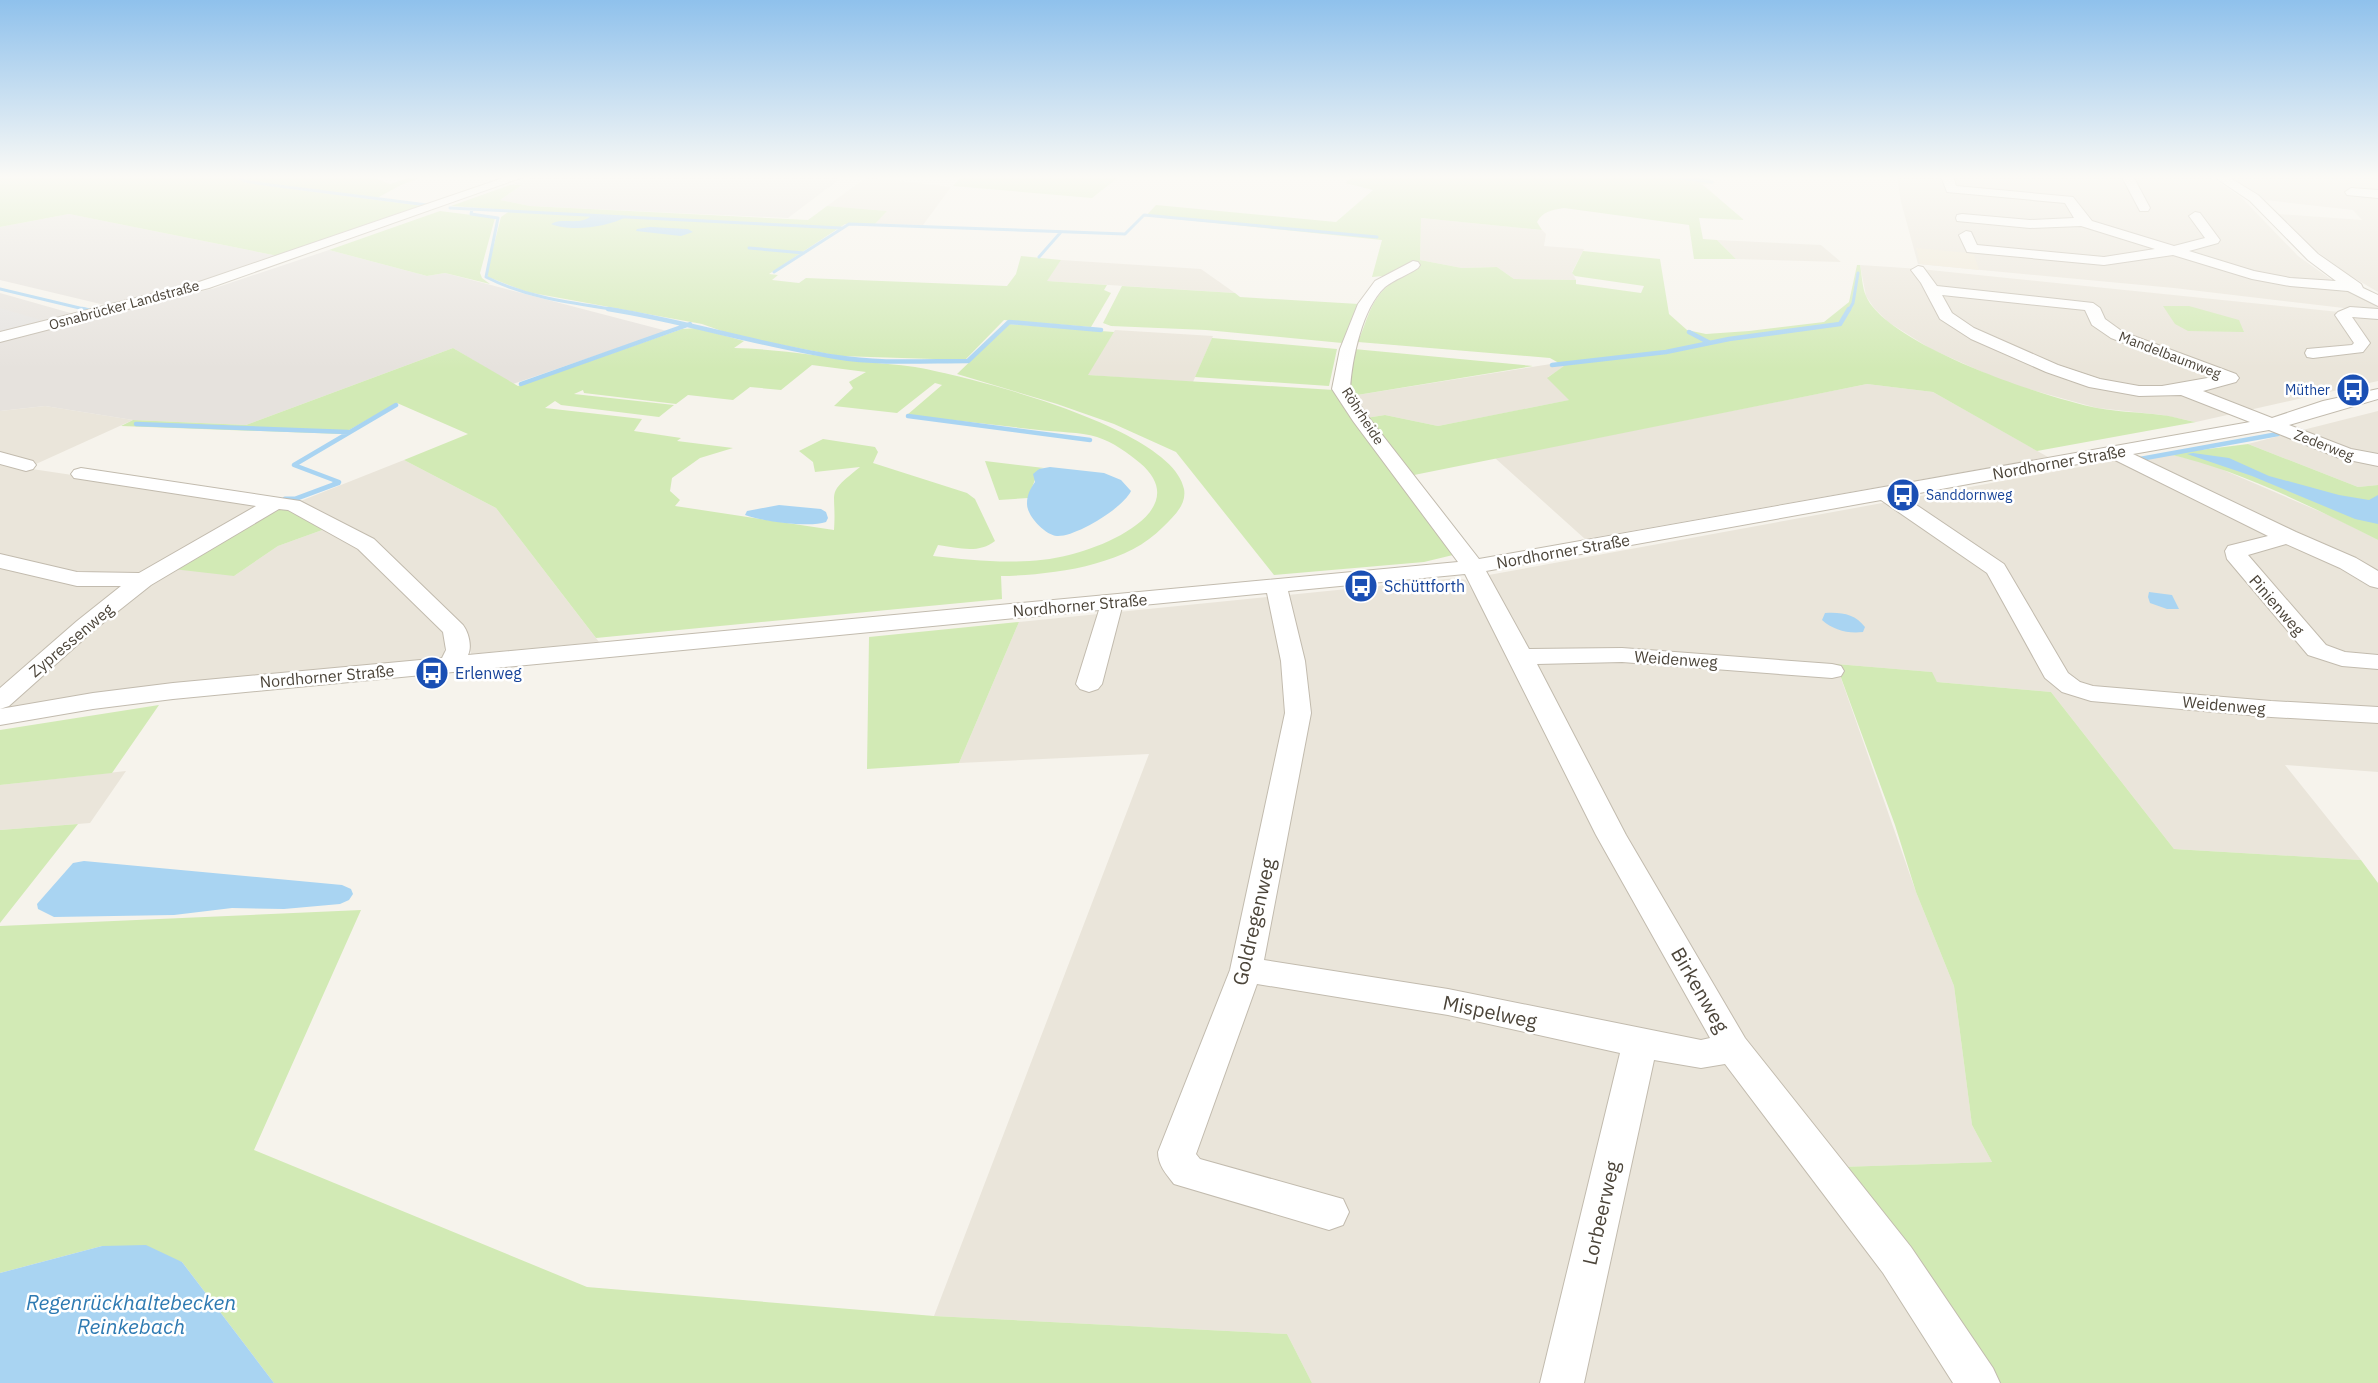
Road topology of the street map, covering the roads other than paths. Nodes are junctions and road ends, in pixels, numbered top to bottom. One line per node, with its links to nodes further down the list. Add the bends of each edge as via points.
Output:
1 (333, 241): 13 (street, Osnabrücker Landstraße, via 204,285)
2 (1968, 241): 6 (street, via 1972,249 2082,260 2117,261)
3 (2141, 241): 6 (street)
4 (2211, 241): 6 (street)
5 (2295, 241): 9 (street)
6 (2173, 251): 9 (street, via 2270,279)
7 (1413, 265): 27 (street, Röhrheide, via 1371,292 1348,346 1341,388)
8 (1918, 270): 10 (street, Mandelbaumweg)
9 (2356, 288): 11 (street)
10 (1933, 290): 15 (street, Mandelbaumweg, via 1941,309 1956,324 2070,376 2119,389); 15 (street, Mandelbaumweg, via 2088,306 2098,322 2117,335 2230,378)
11 (2378, 299)
12 (2378, 314): 14 (street, via 2343,315 2360,338 2357,349)
13 (0, 337)
14 (2313, 353)
15 (2185, 390): 17 (street, Mandelbaumweg)
16 (2378, 394): 17 (street, Nordhorner Straße)
17 (2265, 422): 18 (street, Nordhorner Straße); 20 (street, Zederweg, via 2346,454)
18 (2113, 452): 23 (street, Nordhorner Straße); 25 (street)
19 (0, 458): 21 (street)
20 (2378, 460)
21 (26, 465)
22 (81, 474): 24 (street)
23 (1885, 493): 27 (street, Nordhorner Straße); 38 (street, Weidenweg, via 1996,570 2058,678 2071,687 2091,693)
24 (276, 502): 28 (street, Zypressenweg); 34 (street, via 293,505 355,539 383,560 455,630 458,650)
25 (2288, 537): 29 (street); 33 (street, Pinienweg, via 2243,548 2236,552 2238,559 2317,650 2342,659)
26 (0, 561): 28 (street, Zypressenweg, via 77,579)
27 (1472, 567): 30 (street, Nordhorner Straße); 32 (street, Birkenweg)
28 (143, 580): 37 (street, Zypressenweg)
29 (2378, 581)
30 (1274, 586): 31 (street, Nordhorner Straße); 40 (street, Goldregenweg, via 1293,660 1298,713)
31 (1108, 602): 34 (street, Nordhorner Straße); 36 (street, via 1111,610)
32 (1521, 657): 35 (street, Weidenweg, via 1622,655); 42 (street, Birkenweg, via 1611,835)
33 (2378, 662)
34 (451, 664): 39 (street, Nordhorner Straße, via 173,691)
35 (1832, 671)
36 (1089, 684)
37 (0, 701)
38 (2378, 716)
39 (0, 717)
40 (1246, 970): 41 (street, Mispelweg, via 1448,1002); 43 (street, Goldregenweg, via 1177,1159 1188,1172)
41 (1640, 1043): 42 (street, Mispelweg, via 1701,1054); 44 (street, Lorbeerweg)
42 (1733, 1048): 45 (street, Birkenweg, via 1897,1260)
43 (1329, 1212)
44 (1562, 1383)
45 (1978, 1383)

